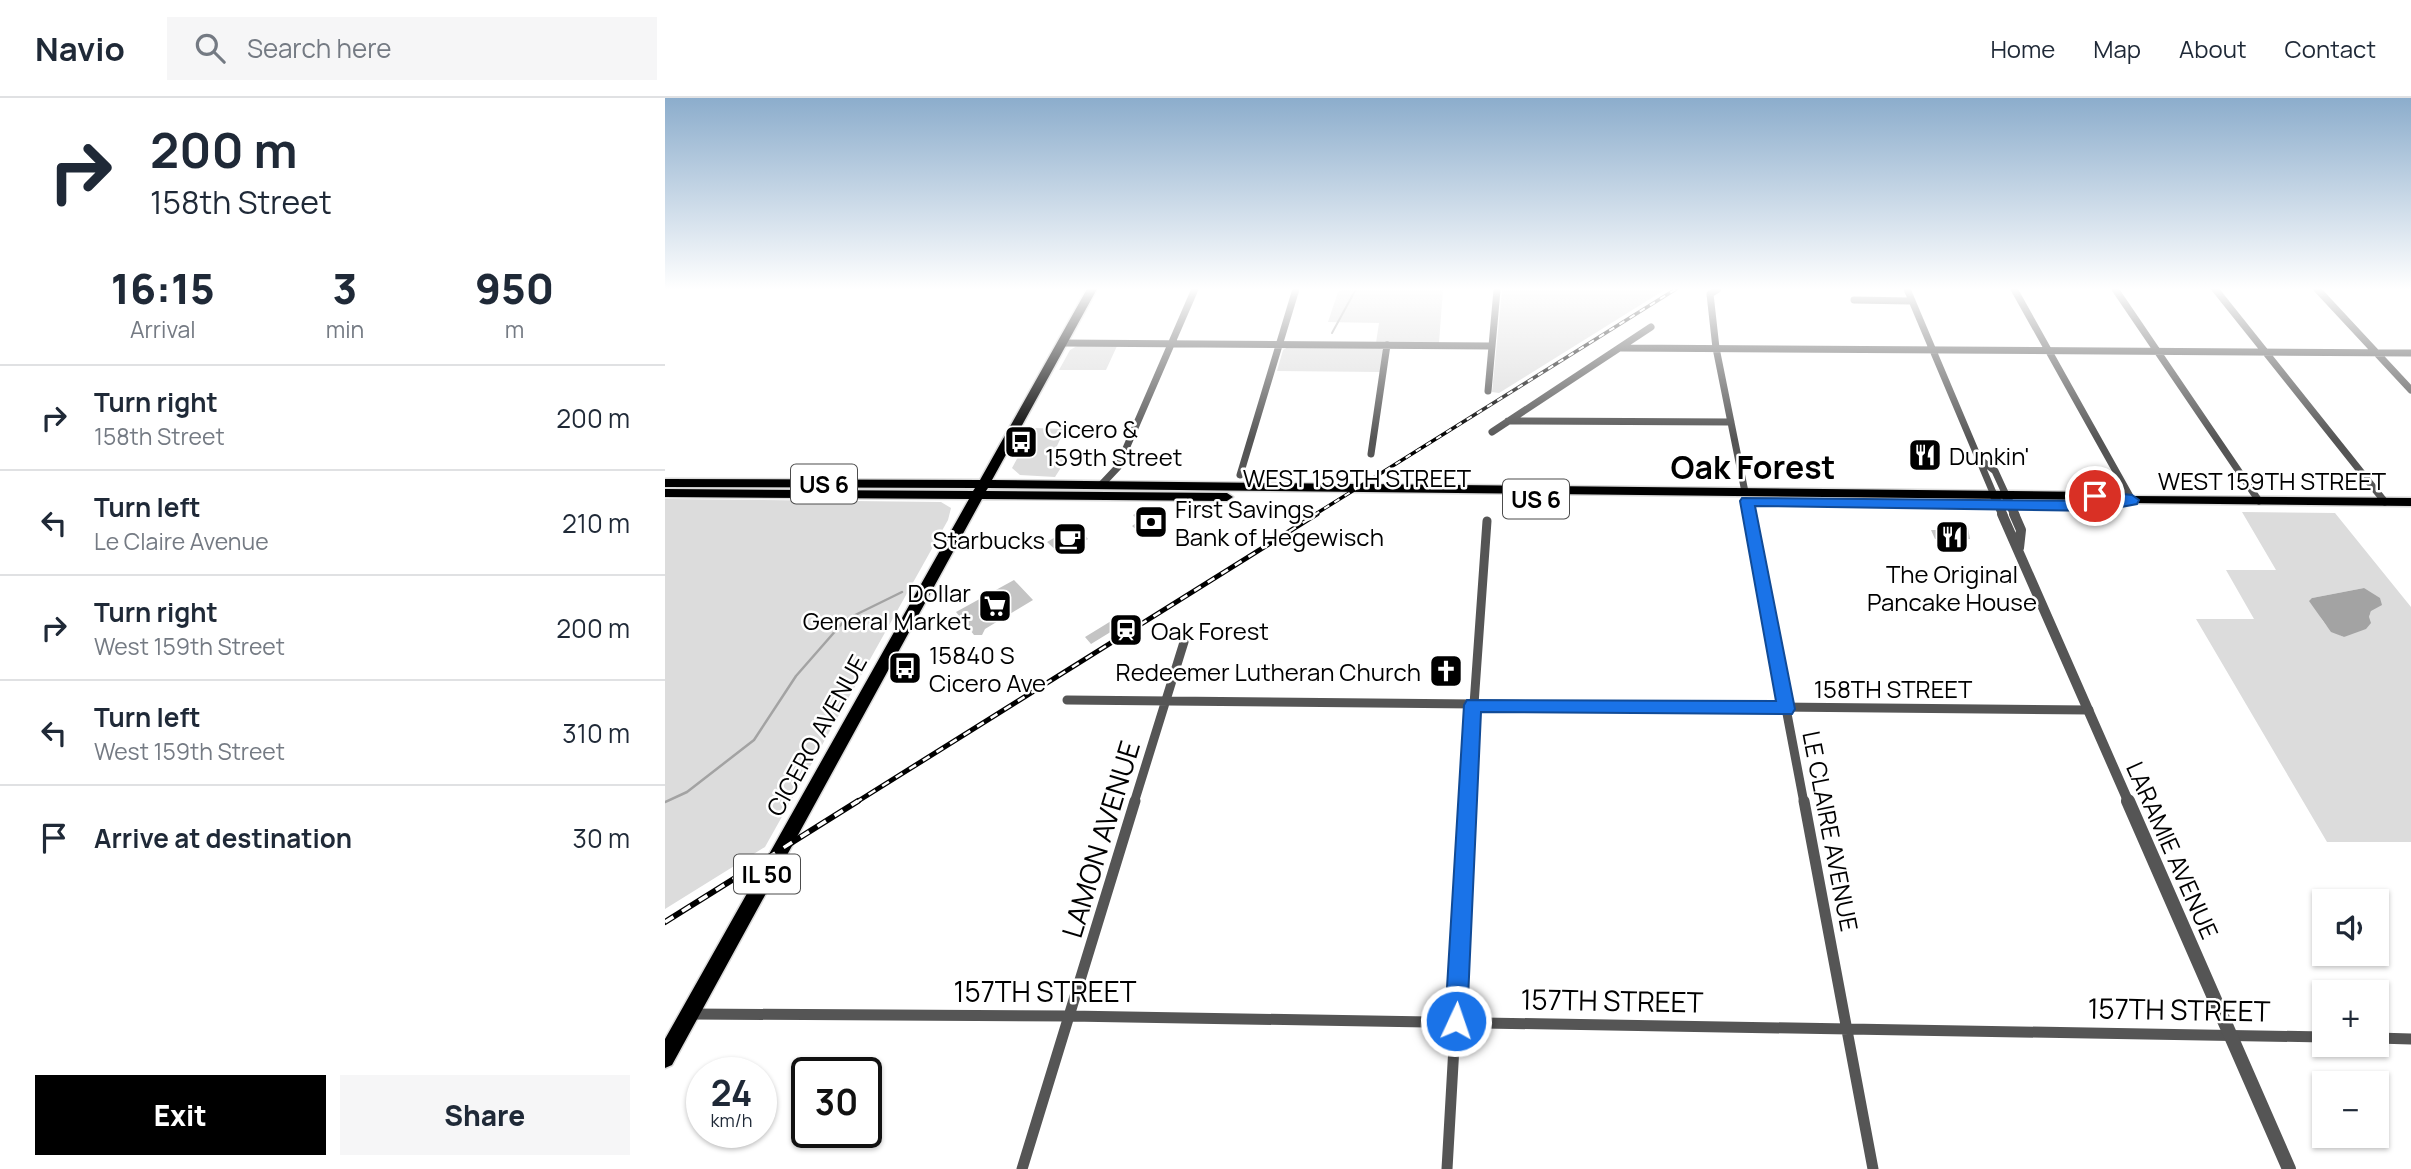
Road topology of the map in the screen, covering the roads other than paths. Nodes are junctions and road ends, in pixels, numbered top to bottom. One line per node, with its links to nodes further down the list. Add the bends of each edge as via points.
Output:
1 (1065, 339): 12 (main road, CICERO AVENUE / IL 50)
2 (1173, 339): 13 (street)
3 (1281, 339): 14 (street)
4 (1493, 339): 16 (street)
5 (1634, 339): 17 (street)
6 (1715, 339): 18 (street, LE CLAIRE AVENUE)
7 (1929, 339): 19 (street, LARAMIE AVENUE)
8 (2041, 339): 20 (street)
9 (2149, 339): 22 (street)
10 (2255, 339): 21 (street)
11 (2363, 339): 24 (street)
12 (1063, 343): 13 (street); 36 (main road, CICERO AVENUE / IL 50)
13 (1171, 344): 14 (street); 31 (street)
14 (1279, 344): 15 (street); 32 (street)
15 (1387, 345): 16 (street); 30 (street)
16 (1492, 346): 26 (street)
17 (1621, 348): 18 (street); 27 (street)
18 (1716, 348): 19 (street); 28 (street, LE CLAIRE AVENUE)
19 (1933, 349): 20 (street); 39 (street, LARAMIE AVENUE)
20 (2047, 350): 22 (street); 40 (street)
21 (2265, 351): 22 (street); 24 (street); 42 (street)
22 (2158, 352): 41 (street)
23 (2411, 353): 24 (street)
24 (2377, 354): 25 (street)
25 (2411, 390)
26 (1488, 391)
27 (1508, 421): 28 (street); 29 (street)
28 (1731, 422): 38 (street, LE CLAIRE AVENUE)
29 (1492, 432)
30 (1371, 454)
31 (1118, 467): 34 (street); 35 (street)
32 (1240, 475)
33 (665, 483): 36 (main road, WEST 159TH STREET / US 6)
34 (1102, 484): 35 (main road, WEST 159TH STREET / US 6); 36 (main road, WEST 159TH STREET / US 6)
35 (1122, 485): 38 (main road, WEST 159TH STREET / US 6)
36 (980, 490): 37 (main road, WEST 159TH STREET / US 6); 38 (main road, WEST 159TH STREET / US 6); 51 (main road, CICERO AVENUE / IL 50)
37 (665, 494)
38 (1746, 497): 39 (main road, WEST 159TH STREET / US 6); 49 (street, LE CLAIRE AVENUE)
39 (2002, 500): 40 (main road, WEST 159TH STREET / US 6, via 2100,506); 50 (street, LARAMIE AVENUE)
40 (2132, 500): 41 (main road, WEST 159TH STREET / US 6)
41 (2259, 501): 42 (main road, WEST 159TH STREET / US 6)
42 (2385, 502): 43 (main road, WEST 159TH STREET / US 6)
43 (2410, 503)
44 (1487, 521): 48 (street)
45 (1184, 642): 47 (street, LAMON AVENUE)
46 (1067, 700): 47 (street, 158TH STREET)
47 (1166, 701): 48 (street, 158TH STREET); 52 (street, LAMON AVENUE)
48 (1473, 705): 49 (street, 158TH STREET); 53 (street)
49 (1786, 709): 50 (street, 158TH STREET); 54 (street, LE CLAIRE AVENUE)
50 (2089, 710): 55 (street, LARAMIE AVENUE)
51 (689, 1014): 52 (street, 157TH STREET); 59 (main road, CICERO AVENUE / IL 50)
52 (1070, 1016): 53 (street, 157TH STREET); 60 (street, LAMON AVENUE)
53 (1456, 1021): 54 (street, 157TH STREET); 61 (street)
54 (1847, 1029): 55 (street, 157TH STREET); 62 (street, LE CLAIRE AVENUE)
55 (2231, 1034): 56 (street, 157TH STREET); 63 (street, LARAMIE AVENUE)
56 (2312, 1037)
57 (2389, 1038): 58 (street)
58 (2411, 1039)
59 (665, 1058)
60 (1022, 1169)
61 (1447, 1169)
62 (1873, 1169)
63 (2290, 1169)

